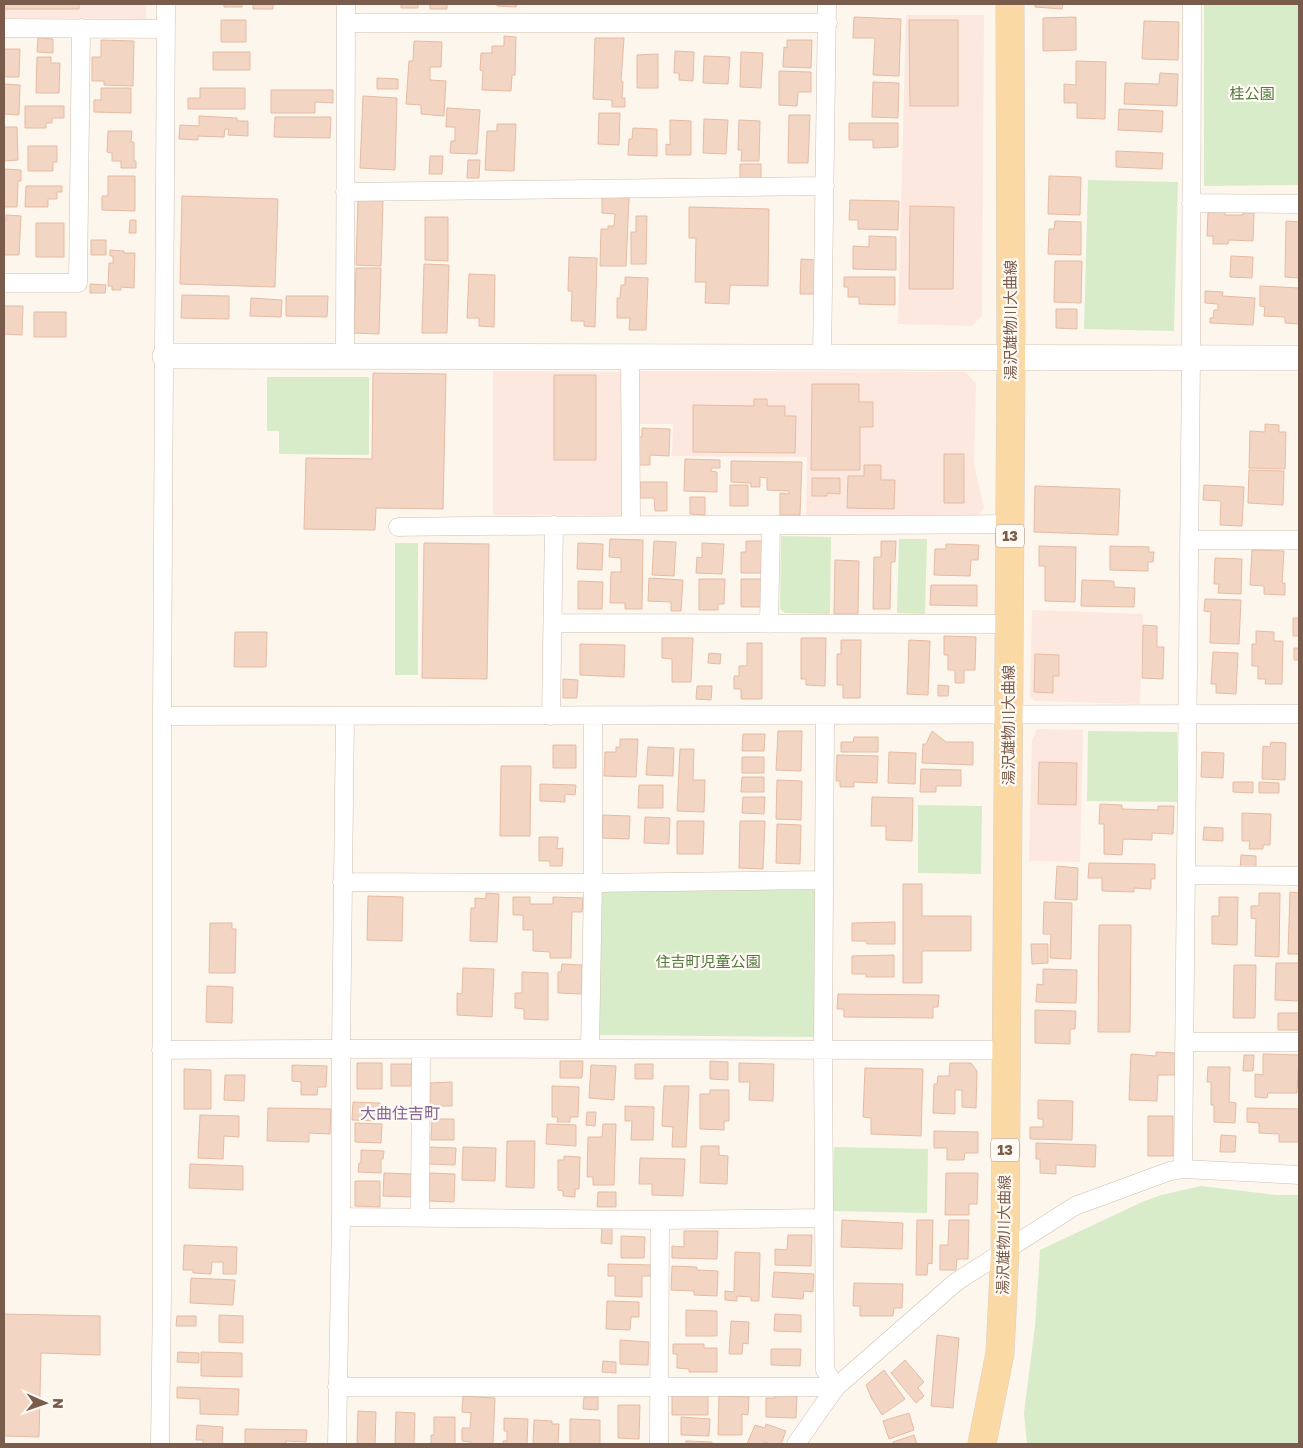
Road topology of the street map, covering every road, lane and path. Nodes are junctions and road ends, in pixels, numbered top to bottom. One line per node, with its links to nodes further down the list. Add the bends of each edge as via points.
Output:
1 (166, 4): 10 (street)
2 (346, 4): 6 (street)
3 (827, 4): 7 (street)
4 (1010, 4): 17 (main road, 湯沢雄物川大曲線 / 13)
5 (1192, 4): 13 (street)
6 (346, 23): 7 (street); 12 (street)
7 (828, 23): 11 (street)
8 (4, 28): 9 (street)
9 (81, 28): 10 (street); 15 (street, via 78,283)
10 (166, 29): 16 (street)
11 (826, 186): 12 (street); 20 (street)
12 (344, 192): 18 (street)
13 (1192, 203): 14 (street); 22 (street)
14 (1299, 204)
15 (4, 283)
16 (164, 356): 18 (street); 36 (street)
17 (1011, 356): 20 (street); 22 (street); 24 (main road, 湯沢雄物川大曲線 / 13)
18 (345, 357): 19 (street)
19 (630, 357): 20 (street); 23 (street)
20 (822, 358)
21 (1299, 358): 22 (street)
22 (1191, 359): 28 (street)
23 (631, 524): 25 (street); 26 (street)
24 (1010, 524): 26 (street); 32 (main road, 湯沢雄物川大曲線 / 13)
25 (554, 525): 27 (street); 30 (street)
26 (771, 526): 31 (street)
27 (398, 527)
28 (1189, 540): 29 (street); 33 (street)
29 (1299, 540)
30 (553, 623): 31 (street); 38 (street)
31 (769, 624): 32 (street)
32 (1009, 624): 35 (main road, 湯沢雄物川大曲線 / 13)
33 (1188, 714): 34 (street); 35 (street); 41 (street)
34 (1299, 714)
35 (1009, 715): 40 (street); 53 (main road, 湯沢雄物川大曲線 / 13)
36 (162, 716): 37 (street); 50 (street)
37 (345, 716): 38 (street); 44 (street)
38 (551, 716): 39 (street)
39 (593, 716): 40 (street); 45 (street)
40 (825, 716): 43 (street)
41 (1186, 875): 42 (street); 46 (street)
42 (1299, 876)
43 (824, 880): 45 (street); 52 (street)
44 (342, 882): 45 (street); 48 (street)
45 (593, 883): 49 (street)
46 (1184, 1042): 47 (street); 54 (street)
47 (1299, 1042)
48 (341, 1048): 50 (street); 51 (street); 56 (street)
49 (590, 1048): 51 (street); 52 (street)
50 (161, 1050): 64 (street)
51 (422, 1050): 57 (street)
52 (822, 1050): 53 (street); 58 (street)
53 (1006, 1050): 60 (main road, 湯沢雄物川大曲線 / 13)
54 (1183, 1169): 55 (street); 60 (street, via 1170,1170 1075,1206)
55 (1299, 1175)
56 (341, 1216): 57 (street); 61 (street)
57 (420, 1217): 59 (street)
58 (823, 1218): 59 (street); 63 (street, via 824,1370)
59 (660, 1220): 62 (street)
60 (1005, 1251): 63 (street, via 956,1282); 68 (main road, 湯沢雄物川大曲線 / 13, via 1000,1353)
61 (337, 1387): 62 (street); 65 (street)
62 (659, 1387): 63 (street); 66 (street)
63 (836, 1387): 67 (street)
64 (160, 1444)
65 (337, 1444)
66 (659, 1444)
67 (796, 1444)
68 (982, 1444)

